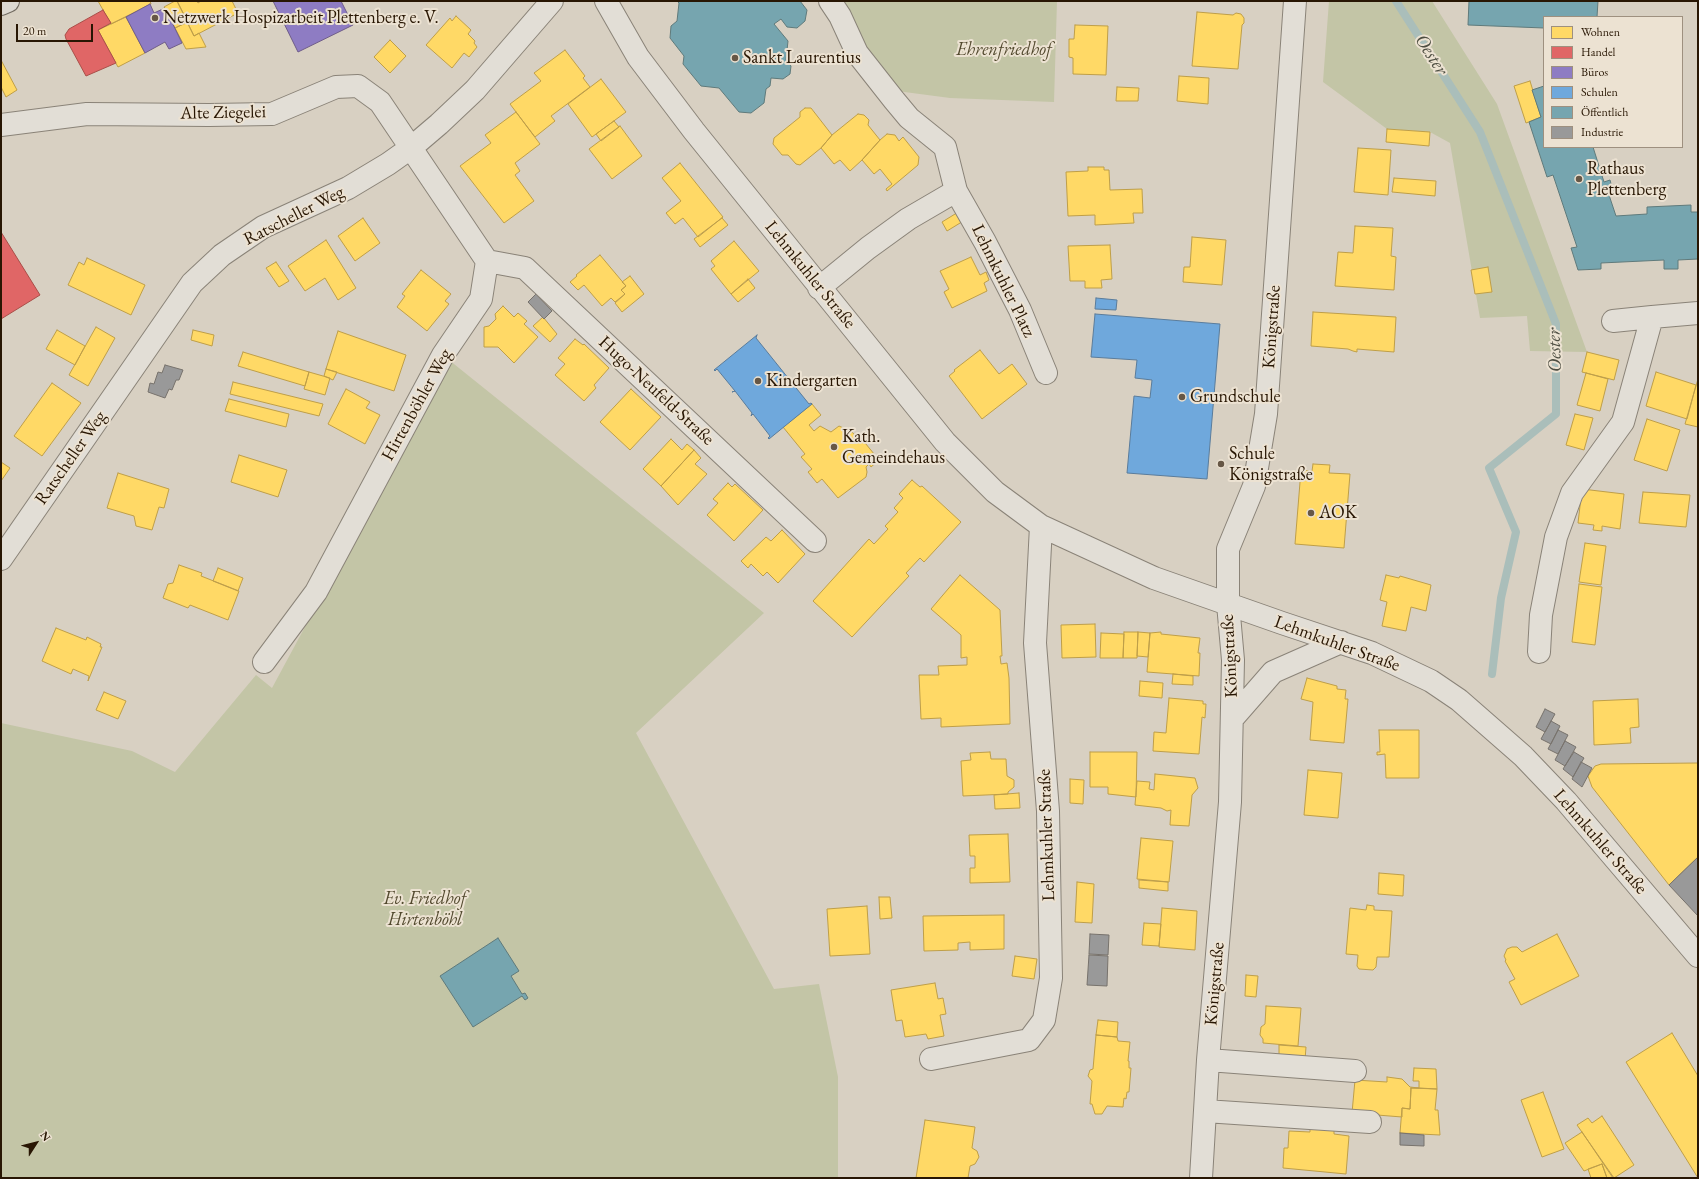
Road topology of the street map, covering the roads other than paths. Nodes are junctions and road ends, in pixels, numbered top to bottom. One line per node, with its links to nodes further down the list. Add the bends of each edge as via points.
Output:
1 (8, 1): 6 (main road)
2 (552, 1): 8 (street, Ratscheller Weg, via 475,90)
3 (606, 1): 11 (street, Lehmkuhler Straße, via 638,57)
4 (830, 1): 9 (street, Lehmkuhler Platz, via 857,53 894,100 909,118 945,147)
5 (1295, 1): 19 (street, Königstraße, via 1266,414 1254,486 1228,549)
6 (1, 4)
7 (1, 125): 8 (street, Alte Ziegelei, via 87,114 272,114 336,87 358,86 380,102)
8 (412, 147): 10 (street); 18 (street, Ratscheller Weg, via 348,188 263,227 222,255 192,283)
9 (956, 191): 11 (street, via 908,219); 15 (street, Lehmkuhler Platz, via 1020,310)
10 (487, 261): 17 (street, Hugo-Neufeld-Straße, via 525,268); 22 (street, Hirtenböhler Weg, via 482,298 443,354 316,592)
11 (819, 288): 16 (street, Lehmkuhler Straße, via 945,442 995,492)
12 (1698, 314): 13 (street)
13 (1652, 317): 14 (street); 21 (street, via 1623,422 1572,493 1556,537 1542,615)
14 (1613, 321)
15 (1046, 374)
16 (1041, 526): 19 (street, Lehmkuhler Straße, via 1154,578); 25 (street, Lehmkuhler Straße, via 1035,643 1048,811 1051,978 1044,1020 1029,1040)
17 (815, 542)
18 (1, 559)
19 (1228, 604): 20 (street, Lehmkuhler Straße); 23 (street, Königstraße, via 1233,660)
20 (1341, 642): 23 (street, Königstraße, via 1273,672); 24 (street, Lehmkuhler Straße, via 1372,653 1431,682 1465,705 1523,756 1566,801)
21 (1539, 652)
22 (264, 662)
23 (1232, 719): 26 (street, Königstraße, via 1230,802)
24 (1698, 956)
25 (931, 1059)
26 (1208, 1060): 27 (street); 28 (street, Königstraße)
27 (1356, 1071)
28 (1205, 1111): 29 (street); 30 (street, Königstraße)
29 (1370, 1122)
30 (1201, 1178)

